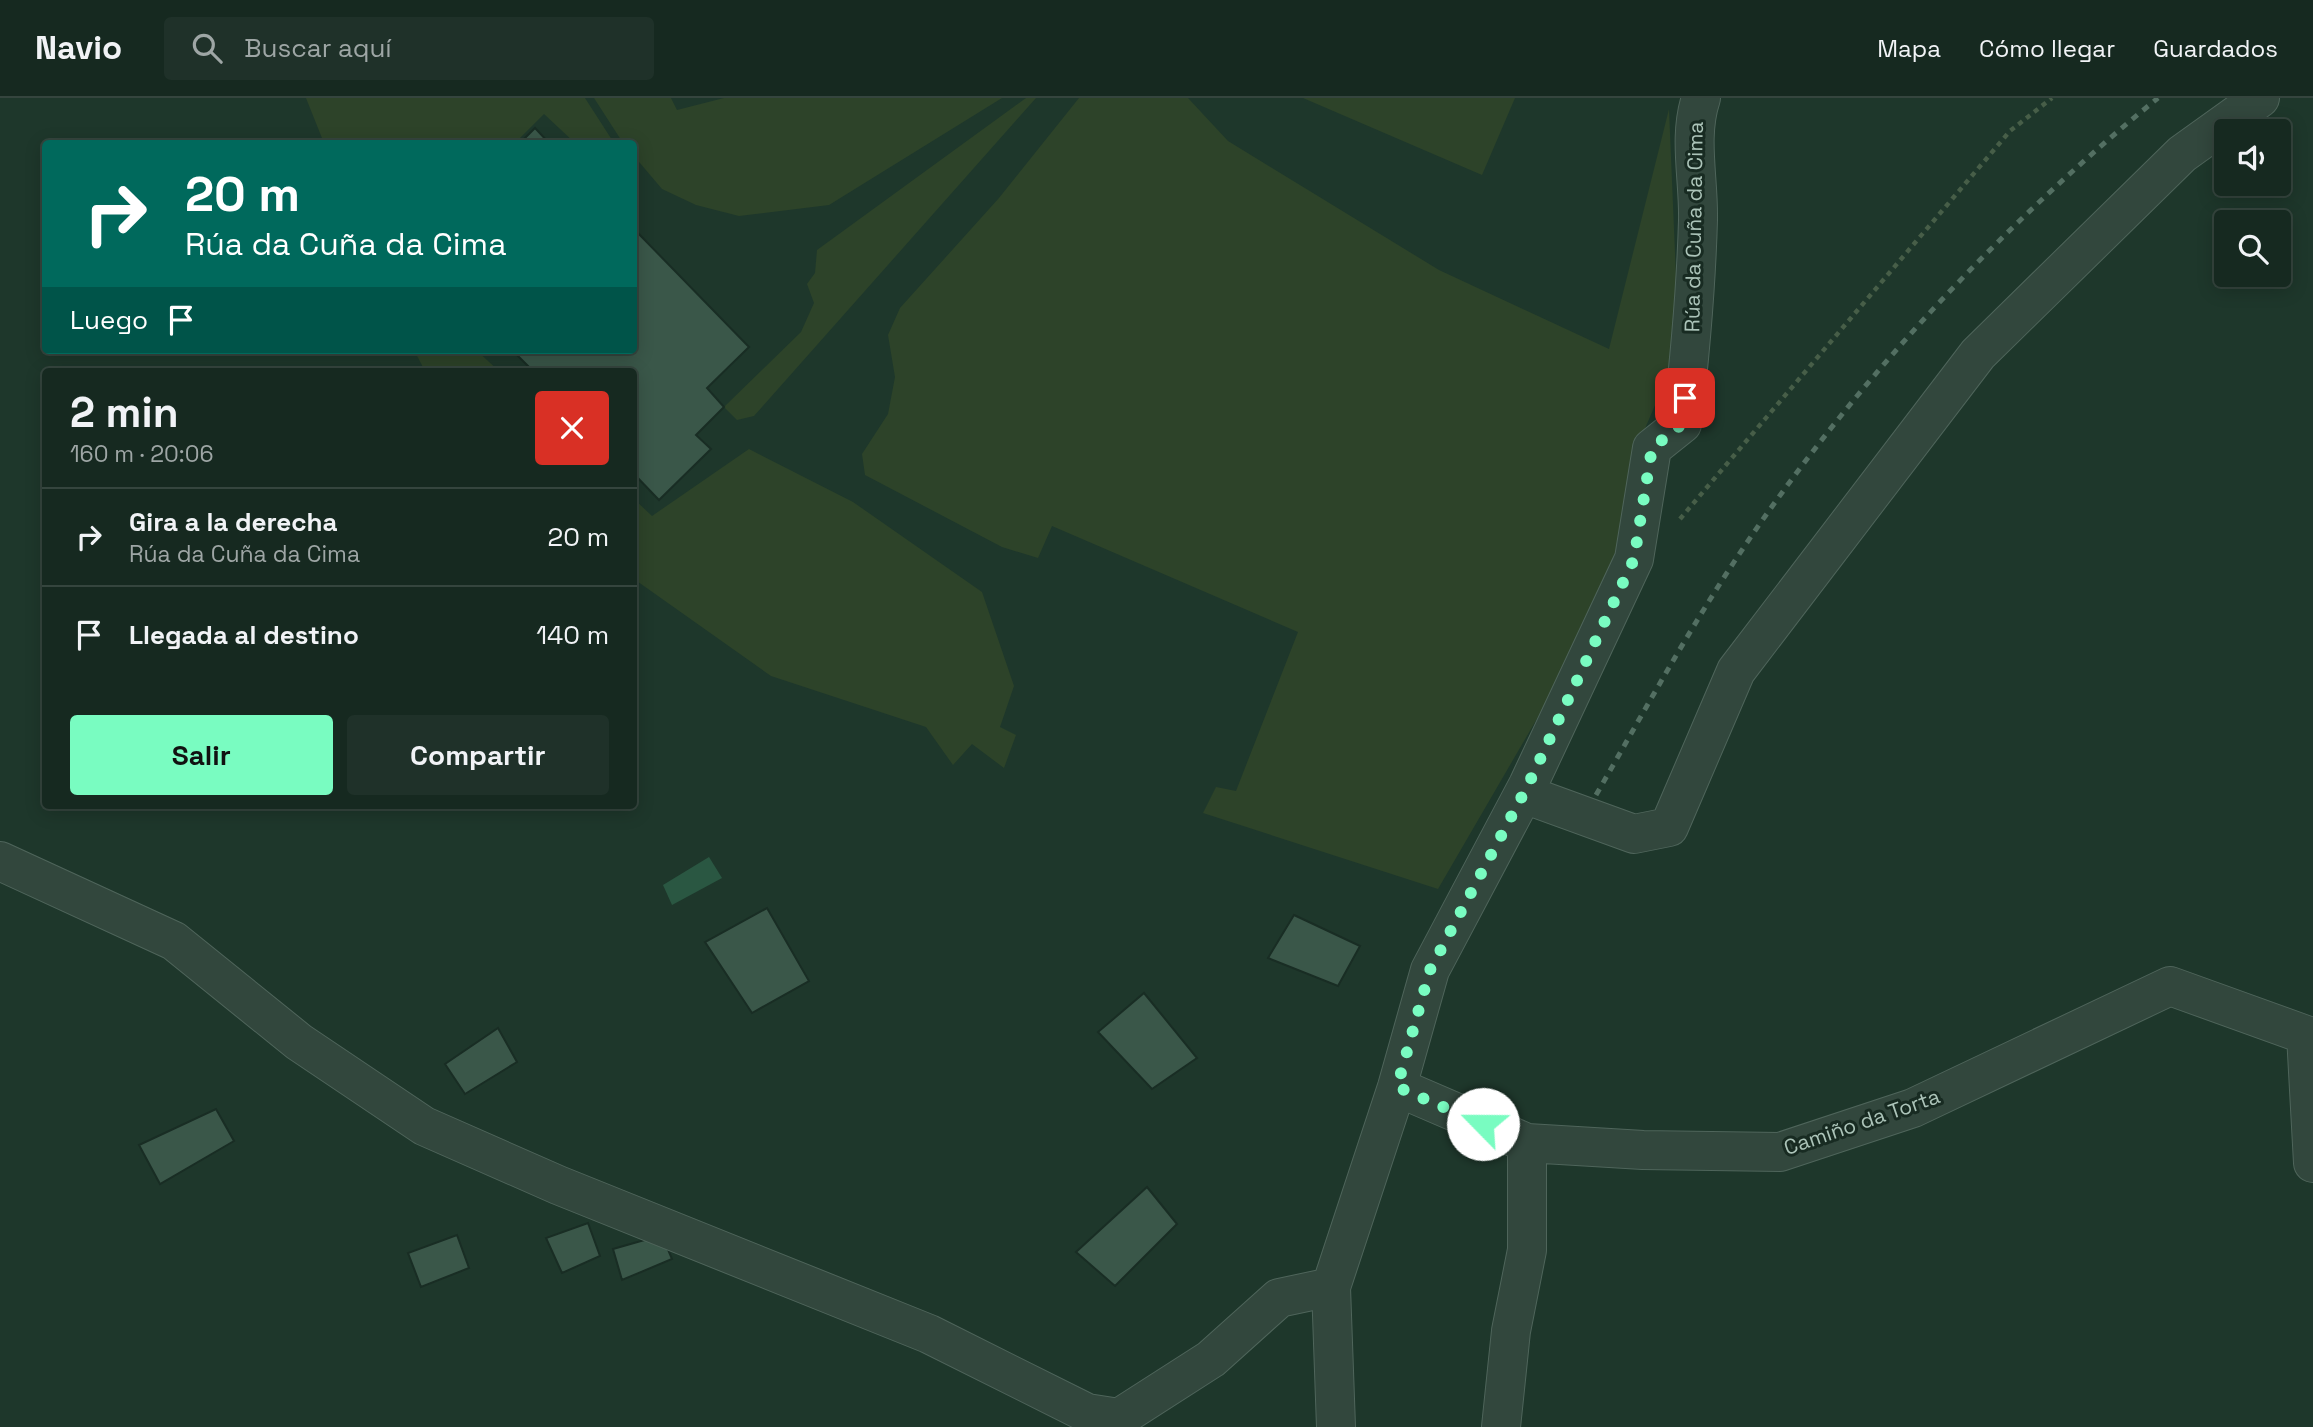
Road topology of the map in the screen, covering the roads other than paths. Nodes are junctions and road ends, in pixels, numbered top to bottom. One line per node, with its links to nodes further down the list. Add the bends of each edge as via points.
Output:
1 (1701, 98): 3 (street, Rúa da Cuña da Cima, via 1694,119 1698,216 1682,424 1652,448 1634,559)
2 (2260, 98): 3 (street, via 2182,154 1979,354 1736,671 1669,827 1634,834)
3 (1524, 794): 6 (street, Rúa da Cuña da Cima, via 1430,970)
4 (0, 862): 9 (street, via 174,941 299,1042 424,1126 558,1185 929,1334 1087,1413 1119,1418 1211,1359 1279,1298)
5 (2309, 1033): 7 (street, Camiño da Torta, via 2170,986 1913,1108 1780,1152); 8 (street)
6 (1397, 1087): 7 (street, Camiño da Torta); 9 (street, Rúa da Cuña da Cima)
7 (1527, 1143): 11 (street, via 1527,1250 1511,1331)
8 (2313, 1163)
9 (1331, 1287): 10 (street)
10 (1336, 1427)
11 (1501, 1427)

